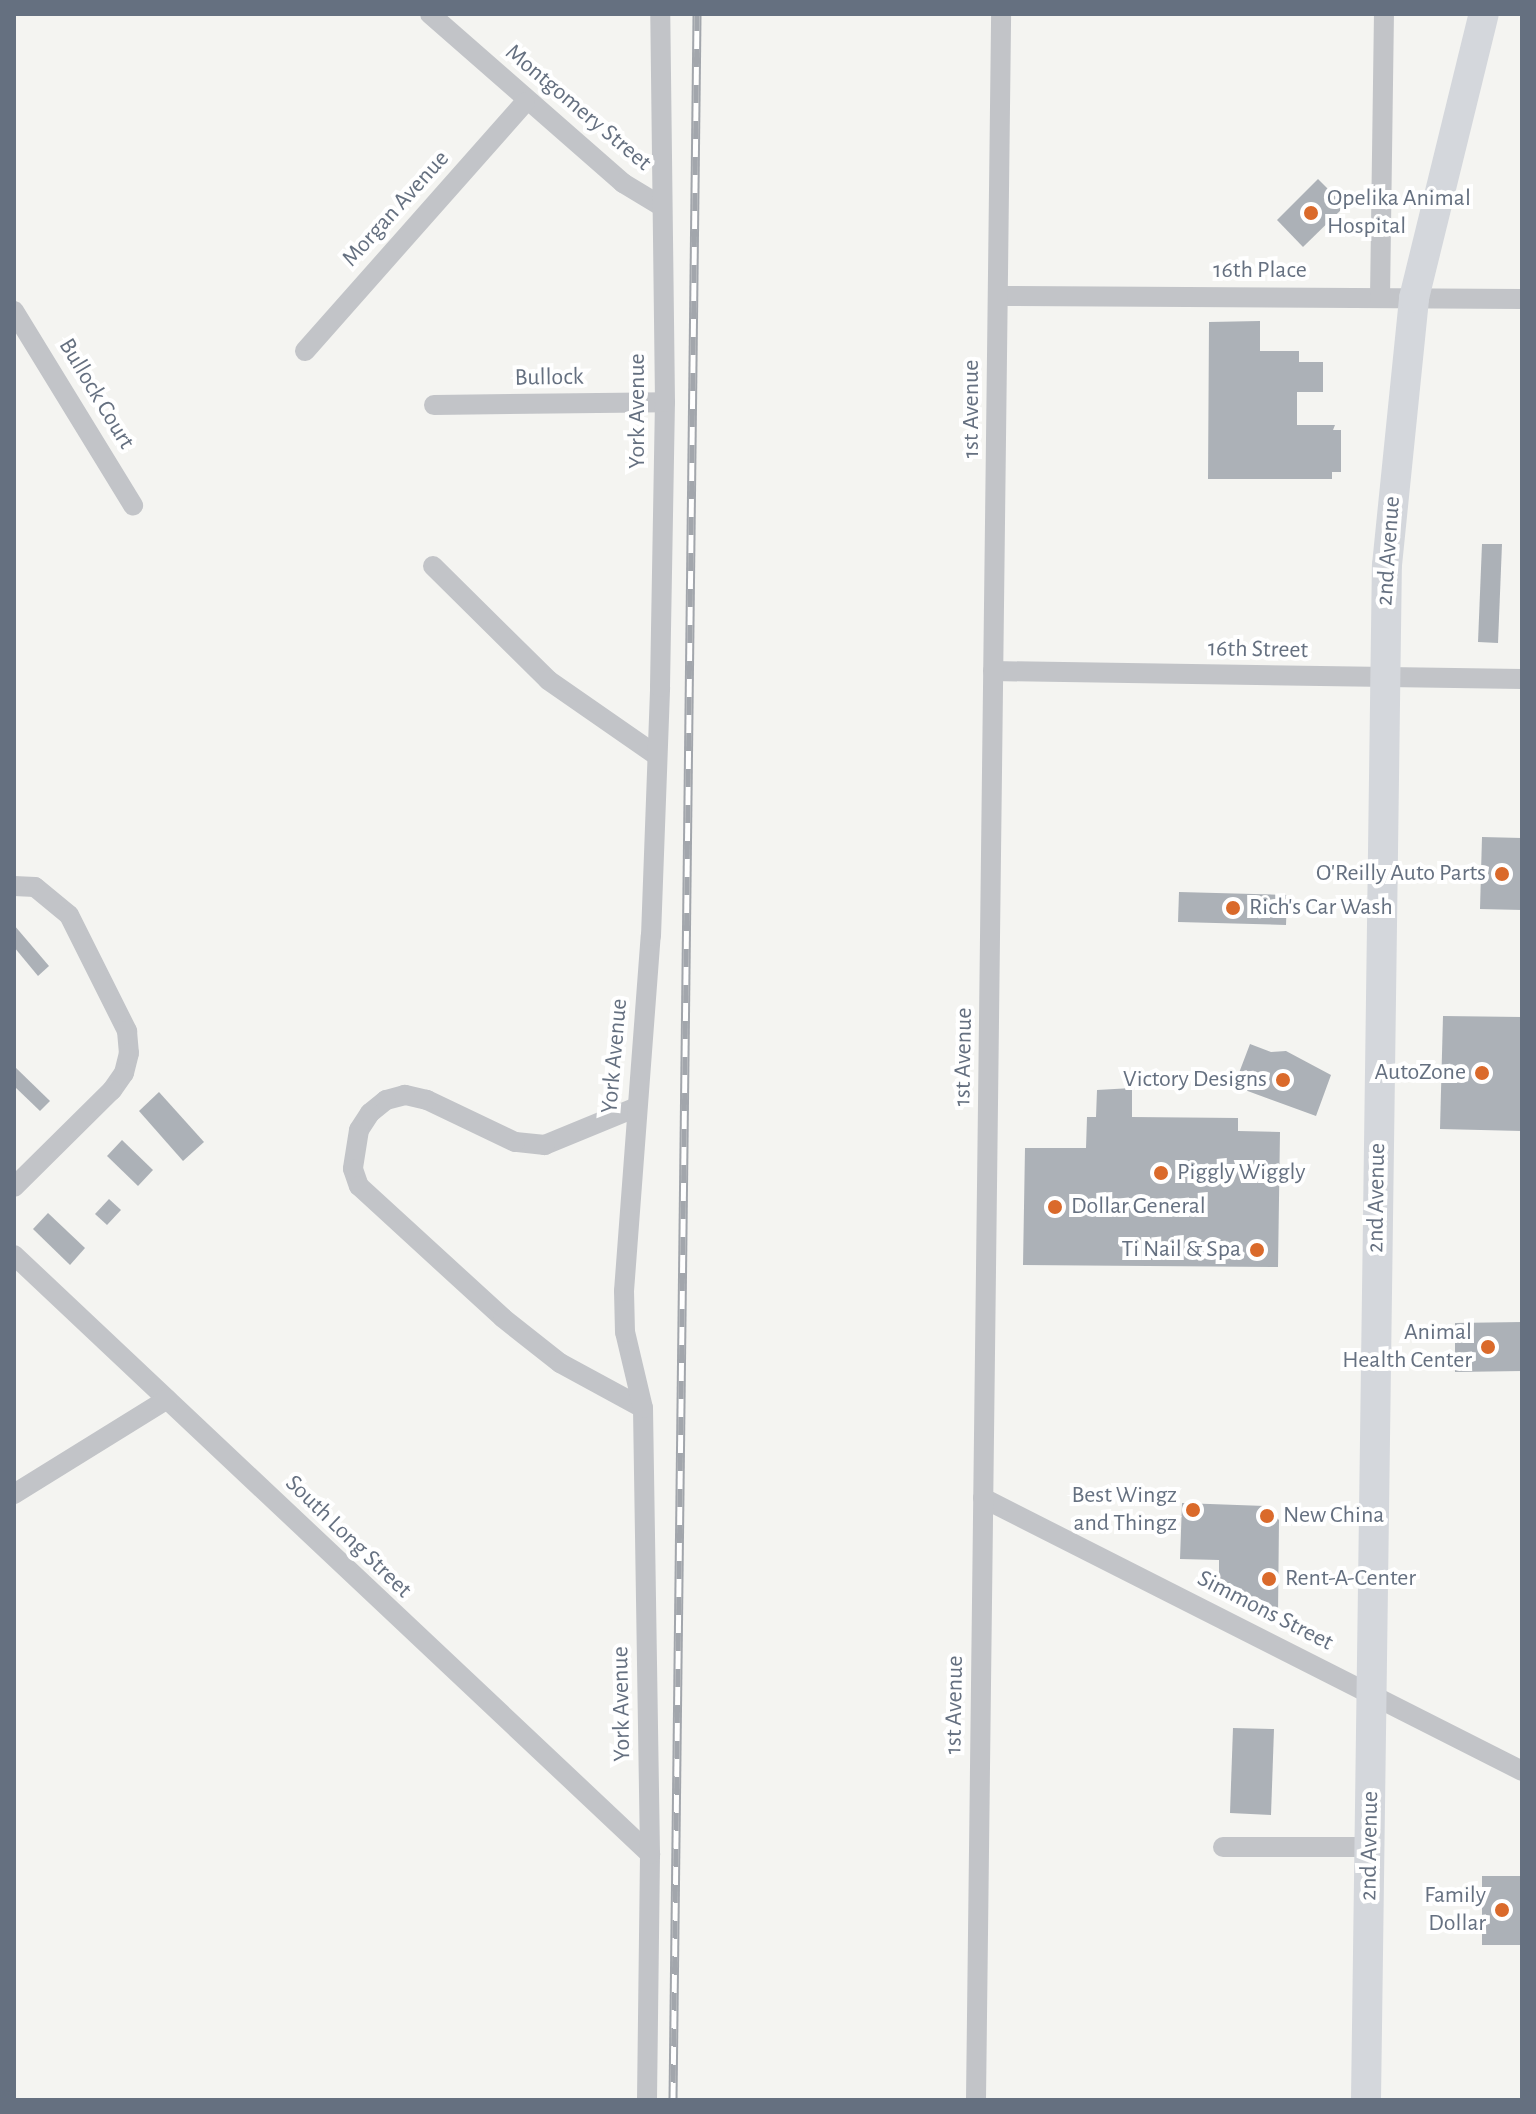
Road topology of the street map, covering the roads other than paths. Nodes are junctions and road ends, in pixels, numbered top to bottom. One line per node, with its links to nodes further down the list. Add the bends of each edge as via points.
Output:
1 (430, 14): 6 (street, Montgomery Street)
2 (660, 14): 7 (street, York Avenue)
3 (1001, 14): 8 (street, 1st Avenue)
4 (1384, 14): 9 (street)
5 (1484, 14): 10 (main road, 2nd Avenue)
6 (525, 102): 7 (street, Montgomery Street, via 623,183); 13 (street, Morgan Avenue)
7 (661, 206): 14 (street, York Avenue)
8 (998, 296): 9 (street, 16th Place); 18 (street, 1st Avenue)
9 (1380, 298): 10 (street, 16th Place)
10 (1414, 298): 11 (street, 16th Place); 19 (main road, 2nd Avenue, via 1390,524)
11 (1522, 299)
12 (14, 311): 16 (street, Bullock Court)
13 (305, 351)
14 (665, 402): 15 (street, Bullock); 21 (street, York Avenue, via 660,687)
15 (434, 405)
16 (133, 505)
17 (433, 566): 21 (street, via 548,680)
18 (993, 671): 19 (street, 16th Street); 29 (street, 1st Avenue)
19 (1382, 678): 20 (street, 16th Street); 30 (main road, 2nd Avenue)
20 (1522, 679)
21 (653, 753): 23 (street, York Avenue, via 651,936)
22 (14, 886): 24 (street, via 35,887 69,915 127,1031 129,1053 112,1090)
23 (637, 1107): 27 (street, York Avenue, via 624,1291 625,1332); 27 (street, via 545,1145 515,1142 427,1100 405,1095 386,1100 370,1113 359,1130 353,1169 359,1186 503,1318 560,1363)
24 (14, 1187)
25 (14, 1255): 26 (street, South Long Street)
26 (167, 1399): 28 (street); 34 (street, South Long Street)
27 (643, 1408): 34 (street, York Avenue)
28 (14, 1494)
29 (983, 1498): 30 (street, Simmons Street, via 1302,1657); 36 (street, 1st Avenue)
30 (1372, 1698): 31 (street, Simmons Street); 33 (main road, 2nd Avenue)
31 (1522, 1771)
32 (1223, 1847): 33 (street)
33 (1371, 1847): 37 (main road, 2nd Avenue)
34 (650, 1854): 35 (street, York Avenue)
35 (647, 2100)
36 (976, 2100)
37 (1366, 2100)

